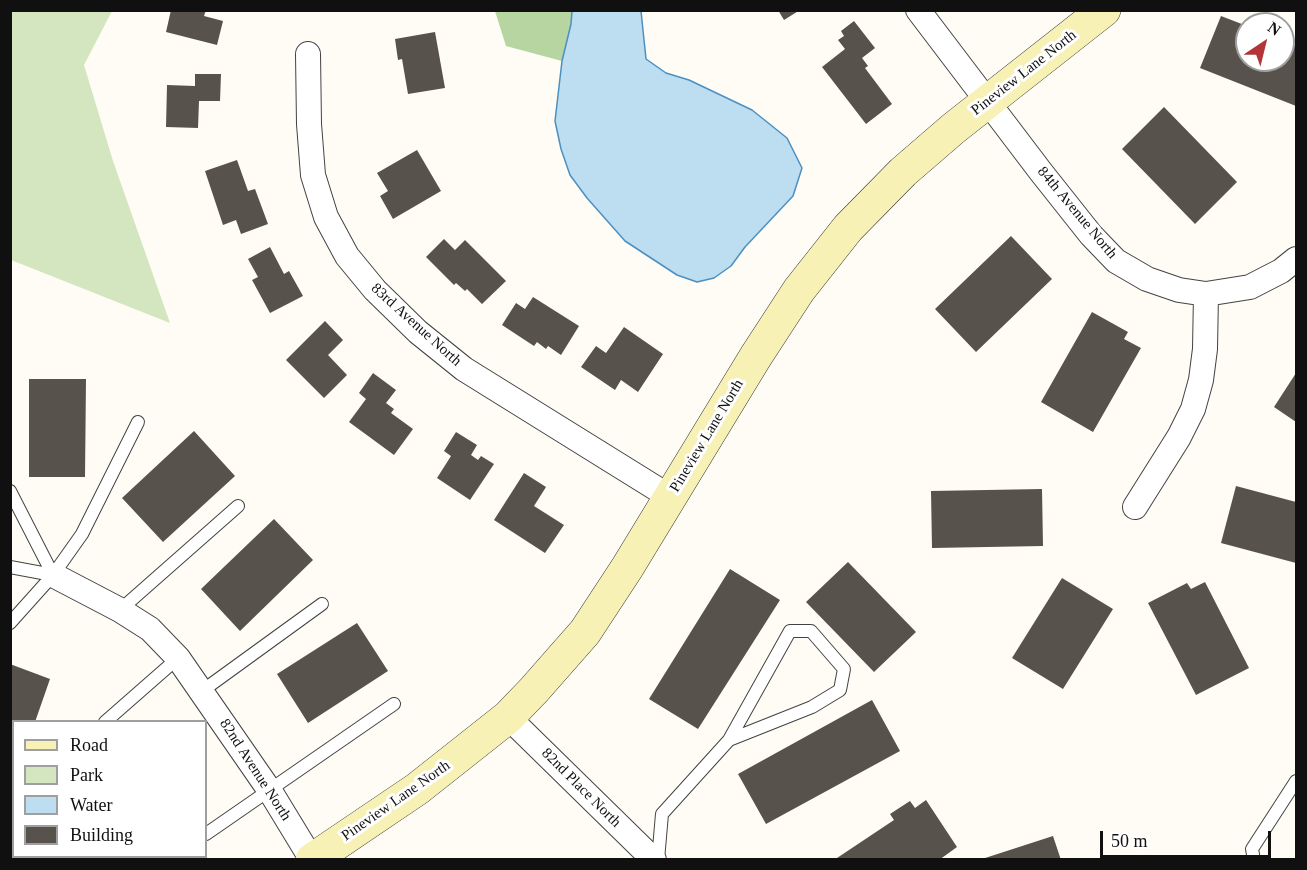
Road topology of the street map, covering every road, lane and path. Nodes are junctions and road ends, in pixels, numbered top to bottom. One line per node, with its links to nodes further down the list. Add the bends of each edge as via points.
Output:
1 (918, 10): 4 (street, 84th Avenue North)
2 (1104, 10): 4 (street, Pineview Lane North)
3 (308, 54): 9 (street, 83rd Avenue North, via 313,176 326,217 347,256 418,332 464,369)
4 (987, 102): 6 (street, 84th Avenue North, via 1091,235 1116,261 1147,279); 9 (street, Pineview Lane North, via 903,172 848,228 799,290)
5 (1296, 259): 6 (street, 84th Avenue North, via 1281,272 1250,287)
6 (1206, 294): 11 (street, via 1205,349 1193,409)
7 (138, 422): 13 (lane, via 82,534)
8 (10, 491): 13 (lane)
9 (670, 497): 20 (street, Pineview Lane North, via 585,632)
10 (238, 506): 15 (lane)
11 (1135, 507)
12 (10, 567): 13 (lane)
13 (53, 575): 15 (street, 82nd Avenue North); 16 (lane)
14 (322, 604): 18 (lane)
15 (120, 610): 17 (street, 82nd Avenue North, via 150,629)
16 (10, 623)
17 (178, 658): 18 (street, 82nd Avenue North); 21 (lane)
18 (202, 691): 24 (street, 82nd Avenue North)
19 (394, 704): 24 (lane)
20 (508, 717): 26 (street, Pineview Lane North, via 417,789); 27 (street, 82nd Place North)
21 (107, 720)
22 (729, 741): 22 (lane, via 790,631 811,631 844,669 840,690); 27 (lane, via 662,814)
23 (1296, 781): 28 (lane, via 1252,849)
24 (270, 791): 25 (lane); 26 (street, 82nd Avenue North)
25 (207, 833)
26 (312, 860)
27 (656, 860)
28 (1254, 860)

